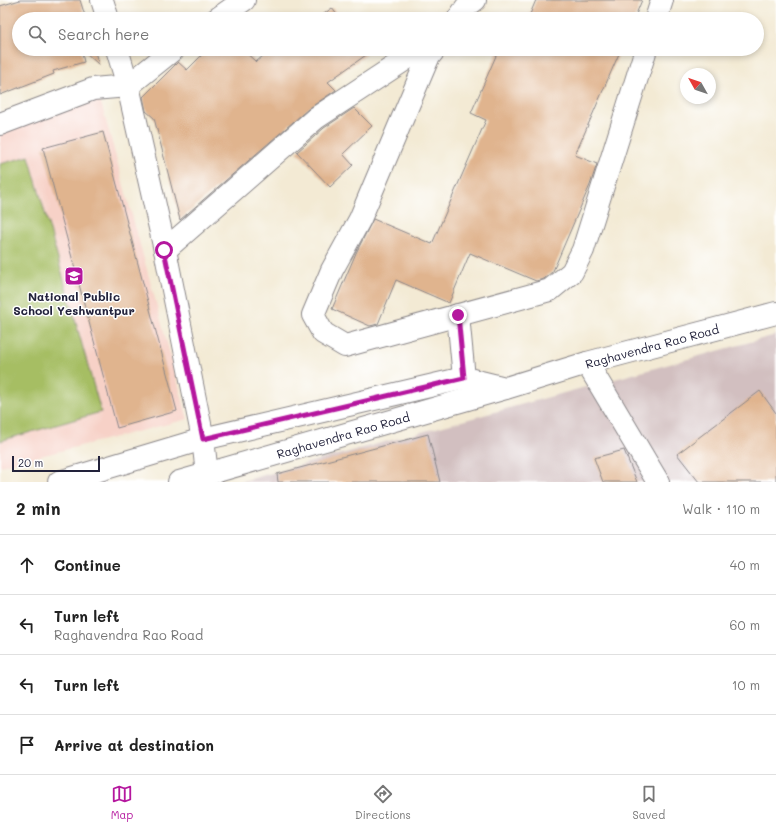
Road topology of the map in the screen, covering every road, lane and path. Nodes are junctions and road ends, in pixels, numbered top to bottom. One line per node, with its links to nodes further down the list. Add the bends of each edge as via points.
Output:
1 (102, 0): 6 (street)
2 (244, 0): 7 (street)
3 (455, 0): 8 (street)
4 (475, 0): 9 (street)
5 (662, 0): 10 (street)
6 (106, 12)
7 (227, 12)
8 (453, 12)
9 (463, 12)
10 (658, 12)
11 (119, 56): 16 (street)
12 (165, 56): 16 (street)
13 (410, 56): 18 (street, via 316,118)
14 (430, 56): 20 (street, via 360,219 332,270 313,315 323,333 345,346)
15 (644, 56): 20 (street, via 583,250 572,272 550,290)
16 (128, 86): 17 (street, via 93,89); 18 (street)
17 (0, 124)
18 (164, 250): 24 (street)
19 (776, 313): 21 (street, Raghavendra Rao Road)
20 (458, 315): 22 (street)
21 (587, 363): 23 (street, Raghavendra Rao Road); 28 (street)
22 (464, 378): 23 (street, Raghavendra Rao Road); 24 (street, Raghavendra Rao Road)
23 (506, 388): 25 (street, Raghavendra Rao Road)
24 (203, 439): 25 (street); 26 (street, Raghavendra Rao Road)
25 (207, 474): 27 (street, Raghavendra Rao Road)
26 (59, 482)
27 (179, 482)
28 (658, 482)

